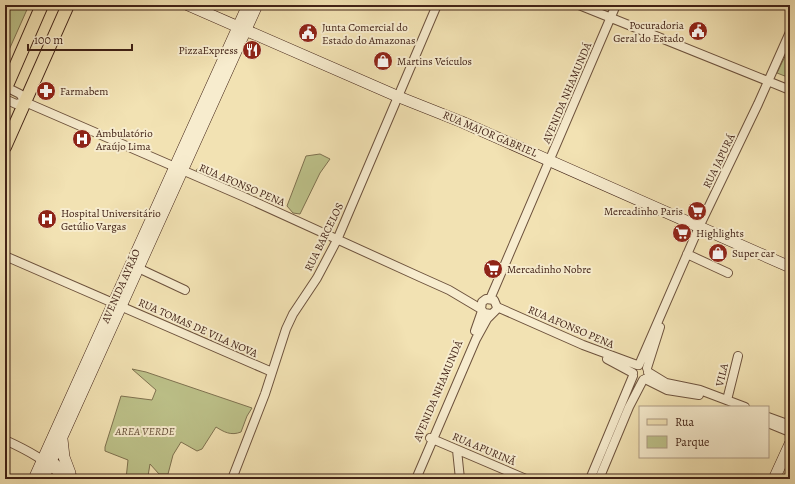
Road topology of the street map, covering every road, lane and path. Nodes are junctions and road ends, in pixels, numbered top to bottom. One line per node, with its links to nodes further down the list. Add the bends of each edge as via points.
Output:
1 (42, 5): 14 (main road)
2 (68, 5): 16 (main road)
3 (188, 5): 10 (street, RUA MAJOR GABRIEL)
4 (248, 5): 10 (street, AVENIDA AYRÃO)
5 (257, 5): 10 (street, AVENIDA AYRÃO)
6 (437, 5): 15 (street, RUA BARCELOS)
7 (579, 5): 9 (street)
8 (616, 5): 9 (street, AVENIDA NHAMUNDÁ)
9 (611, 18): 12 (street); 18 (street, AVENIDA NHAMUNDÁ)
10 (243, 28): 15 (street, RUA MAJOR GABRIEL); 19 (street, AVENIDA AYRÃO)
11 (790, 32): 12 (street, RUA JAPURÁ)
12 (768, 82): 13 (street); 20 (street, RUA JAPURÁ)
13 (790, 90)
14 (5, 92): 16 (street, RUA AFONSO PENA, via 20,94); 16 (street, RUA AFONSO PENA, via 16,104)
15 (399, 97): 18 (street, RUA MAJOR GABRIEL); 21 (street, RUA BARCELOS)
16 (25, 102): 17 (main road); 19 (street, RUA AFONSO PENA)
17 (5, 147)
18 (550, 161): 20 (street, RUA MAJOR GABRIEL); 29 (street, AVENIDA NHAMUNDÁ)
19 (178, 170): 21 (street, RUA AFONSO PENA); 25 (street, AVENIDA AYRÃO); 28 (street, AVENIDA AYRÃO)
20 (699, 227): 22 (street, RUA JAPURÁ); 24 (street, RUA MAJOR GABRIEL)
21 (337, 240): 29 (street, RUA AFONSO PENA); 34 (street, RUA BARCELOS, via 317,278 293,314)
22 (687, 254): 26 (street); 33 (street, RUA JAPURÁ)
23 (5, 256): 28 (street, RUA TOMAS DE VILA NOVA)
24 (790, 267)
25 (138, 268): 27 (street); 28 (street, AVENIDA AYRÃO)
26 (728, 273)
27 (185, 290)
28 (117, 304): 34 (street, RUA TOMAS DE VILA NOVA); 42 (street, AVENIDA AYRÃO); 47 (street, AVENIDA AYRÃO)
29 (484, 305): 30 (street, RUA AFONSO PENA, via 487,314); 30 (street, via 494,300); 43 (street, AVENIDA NHAMUNDÁ)
30 (494, 311): 31 (street, RUA AFONSO PENA); 43 (street, AVENIDA NHAMUNDÁ, via 476,339)
31 (527, 323): 33 (street, RUA AFONSO PENA); 35 (street, RUA AFONSO PENA, via 596,354)
32 (738, 356): 36 (street, VILA)
33 (643, 371): 35 (street, via 634,368); 35 (street, RUA AFONSO PENA, via 637,380); 36 (street, RUA AFONSO PENA, via 666,383); 57 (street, RUA JAPURÁ)
34 (272, 372): 51 (street, RUA BARCELOS)
35 (633, 375): 56 (street)
36 (728, 403): 37 (street, RUA AFONSO PENA)
37 (741, 406)
38 (769, 417): 40 (street)
39 (769, 423): 41 (street)
40 (790, 425)
41 (790, 432)
42 (63, 434): 47 (street, AVENIDA AYRÃO); 48 (street, via 62,450)
43 (431, 438): 46 (street, RUA APURINÃ); 52 (street, AVENIDA NHAMUNDÁ); 53 (street, AVENIDA NHAMUNDÁ)
44 (5, 440): 47 (street)
45 (790, 444): 58 (street)
46 (457, 450): 54 (street); 55 (street, RUA APURINÃ)
47 (47, 459): 48 (street); 49 (street, AVENIDA AYRÃO); 50 (street, AVENIDA AYRÃO)
48 (70, 477)
49 (34, 479)
50 (43, 479)
51 (232, 479)
52 (412, 479)
53 (416, 479)
54 (460, 479)
55 (526, 479)
56 (590, 479)
57 (599, 479)
58 (774, 479)

